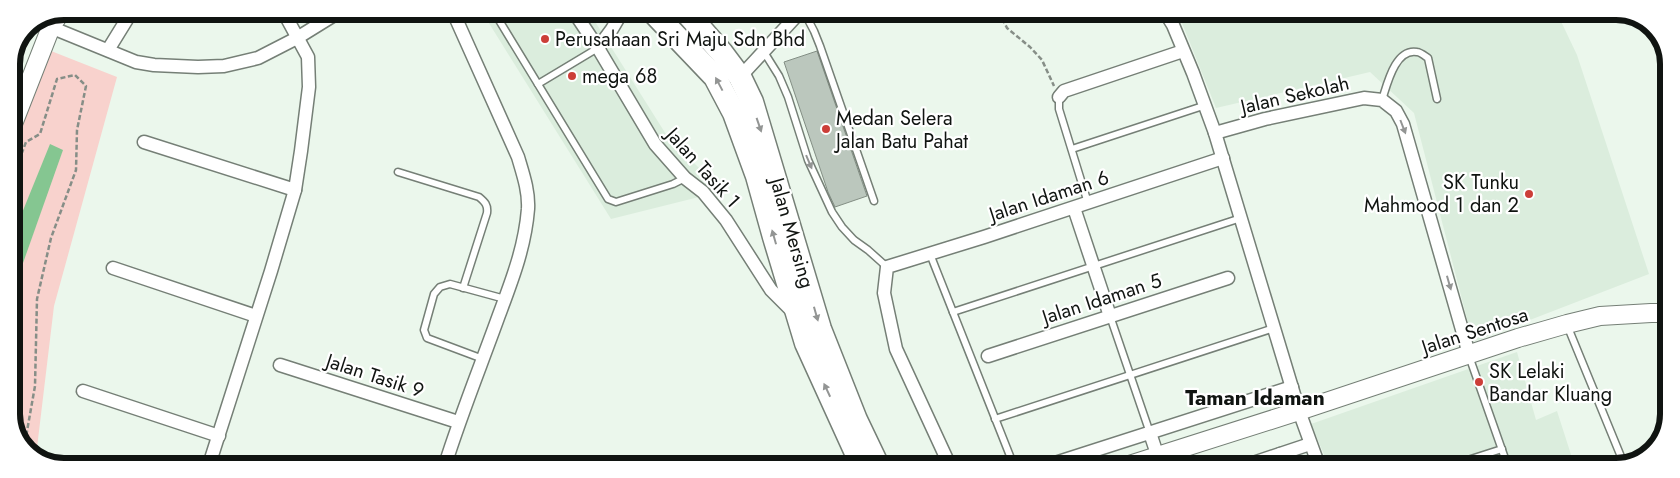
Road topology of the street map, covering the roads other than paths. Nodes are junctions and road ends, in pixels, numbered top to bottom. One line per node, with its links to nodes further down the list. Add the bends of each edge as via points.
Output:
1 (126, 20): 17 (street)
2 (287, 20): 15 (street)
3 (326, 20): 15 (street)
4 (457, 20): 44 (street, via 525,180 528,207 524,240)
5 (499, 20): 21 (lane)
6 (579, 20): 16 (street, Jalan Tasik 1)
7 (617, 20): 16 (street)
8 (660, 20): 49 (highway, one-way to 8, via 758,176 734,113 715,77)
9 (693, 20): 20 (highway, Jalan Mersing)
10 (794, 20): 19 (street)
11 (807, 20): 34 (lane, via 820,46)
12 (1170, 20): 18 (street)
13 (49, 22): 25 (street)
14 (53, 22): 17 (street)
15 (297, 38): 17 (street, via 258,58 198,68 136,62); 33 (street, via 308,57 309,87)
16 (598, 48): 21 (lane); 32 (street, Jalan Tasik 1, via 655,144)
17 (108, 50)
18 (1183, 51): 22 (street, via 1064,91); 26 (street)
19 (764, 52): 20 (street); 40 (lane, one-way to 40, via 788,97 808,160 832,212 854,240)
20 (740, 77): 70 (highway, Jalan Mersing, one-way to 70, via 752,102 820,329)
21 (538, 84): 32 (lane, via 608,199 616,202)
22 (1059, 97): 29 (lane, via 1059,109)
23 (1437, 99): 24 (lane, via 1428,58 1418,52 1406,53 1397,60)
24 (1382, 100): 27 (street, Jalan Sekolah, via 1364,98 1340,102); 52 (street, one-way to 52, via 1396,111 1403,124)
25 (20, 104)
26 (1206, 106): 27 (street); 29 (lane)
27 (1215, 134): 30 (street)
28 (144, 142): 33 (street)
29 (1072, 149): 35 (lane)
30 (1223, 158): 35 (street, Jalan Idaman 6); 37 (street)
31 (398, 172): 43 (lane, via 479,197 488,207)
32 (685, 178): 49 (street, Jalan Tasik 1, via 703,192 771,290)
33 (295, 190): 47 (street)
34 (874, 201)
35 (1088, 203): 36 (street, Jalan Idaman 6)
36 (1074, 208): 38 (street, Jalan Idaman 6); 39 (street)
37 (1241, 218): 39 (lane); 51 (street)
38 (930, 254): 40 (street, Jalan Idaman 6); 45 (lane)
39 (1093, 266): 45 (lane); 48 (street)
40 (887, 267): 71 (street, via 884,293 896,349)
41 (113, 268): 47 (street)
42 (1228, 278): 48 (street, Jalan Idaman 5)
43 (464, 288): 44 (lane); 54 (lane, via 450,284 440,287 434,294 424,330 427,338)
44 (505, 299): 54 (street)
45 (953, 312): 60 (lane)
46 (1660, 314): 50 (street, Jalan Sentosa, via 1600,316)
47 (256, 316): 63 (street)
48 (1110, 316): 53 (street, Jalan Idaman 5); 56 (lane)
49 (798, 317): 69 (highway, one-way to 49, via 806,343)
50 (1567, 324): 52 (street, Jalan Sentosa); 66 (lane)
51 (1274, 328): 56 (lane); 57 (street)
52 (1469, 354): 59 (street, Jalan Sentosa); 65 (lane)
53 (988, 356)
54 (483, 359): 61 (street)
55 (280, 365): 61 (street, Jalan Tasik 9)
56 (1130, 375): 60 (lane); 62 (lane)
57 (1292, 387): 59 (street); 62 (street)
58 (83, 391): 63 (street)
59 (1299, 411): 64 (street); 75 (street, Jalan Sentosa)
60 (995, 419): 72 (lane)
61 (458, 422): 68 (street)
62 (1150, 433): 73 (street); 74 (street)
63 (219, 436): 67 (street)
64 (1310, 444): 76 (street); 77 (street)
65 (1502, 449): 78 (lane); 79 (lane)
66 (1621, 457)
67 (212, 458)
68 (447, 458)
69 (858, 458)
70 (874, 458)
71 (946, 458)
72 (1011, 458)
73 (1071, 458)
74 (1158, 458)
75 (1167, 458)
76 (1286, 458)
77 (1316, 458)
78 (1472, 458)
79 (1505, 458)

